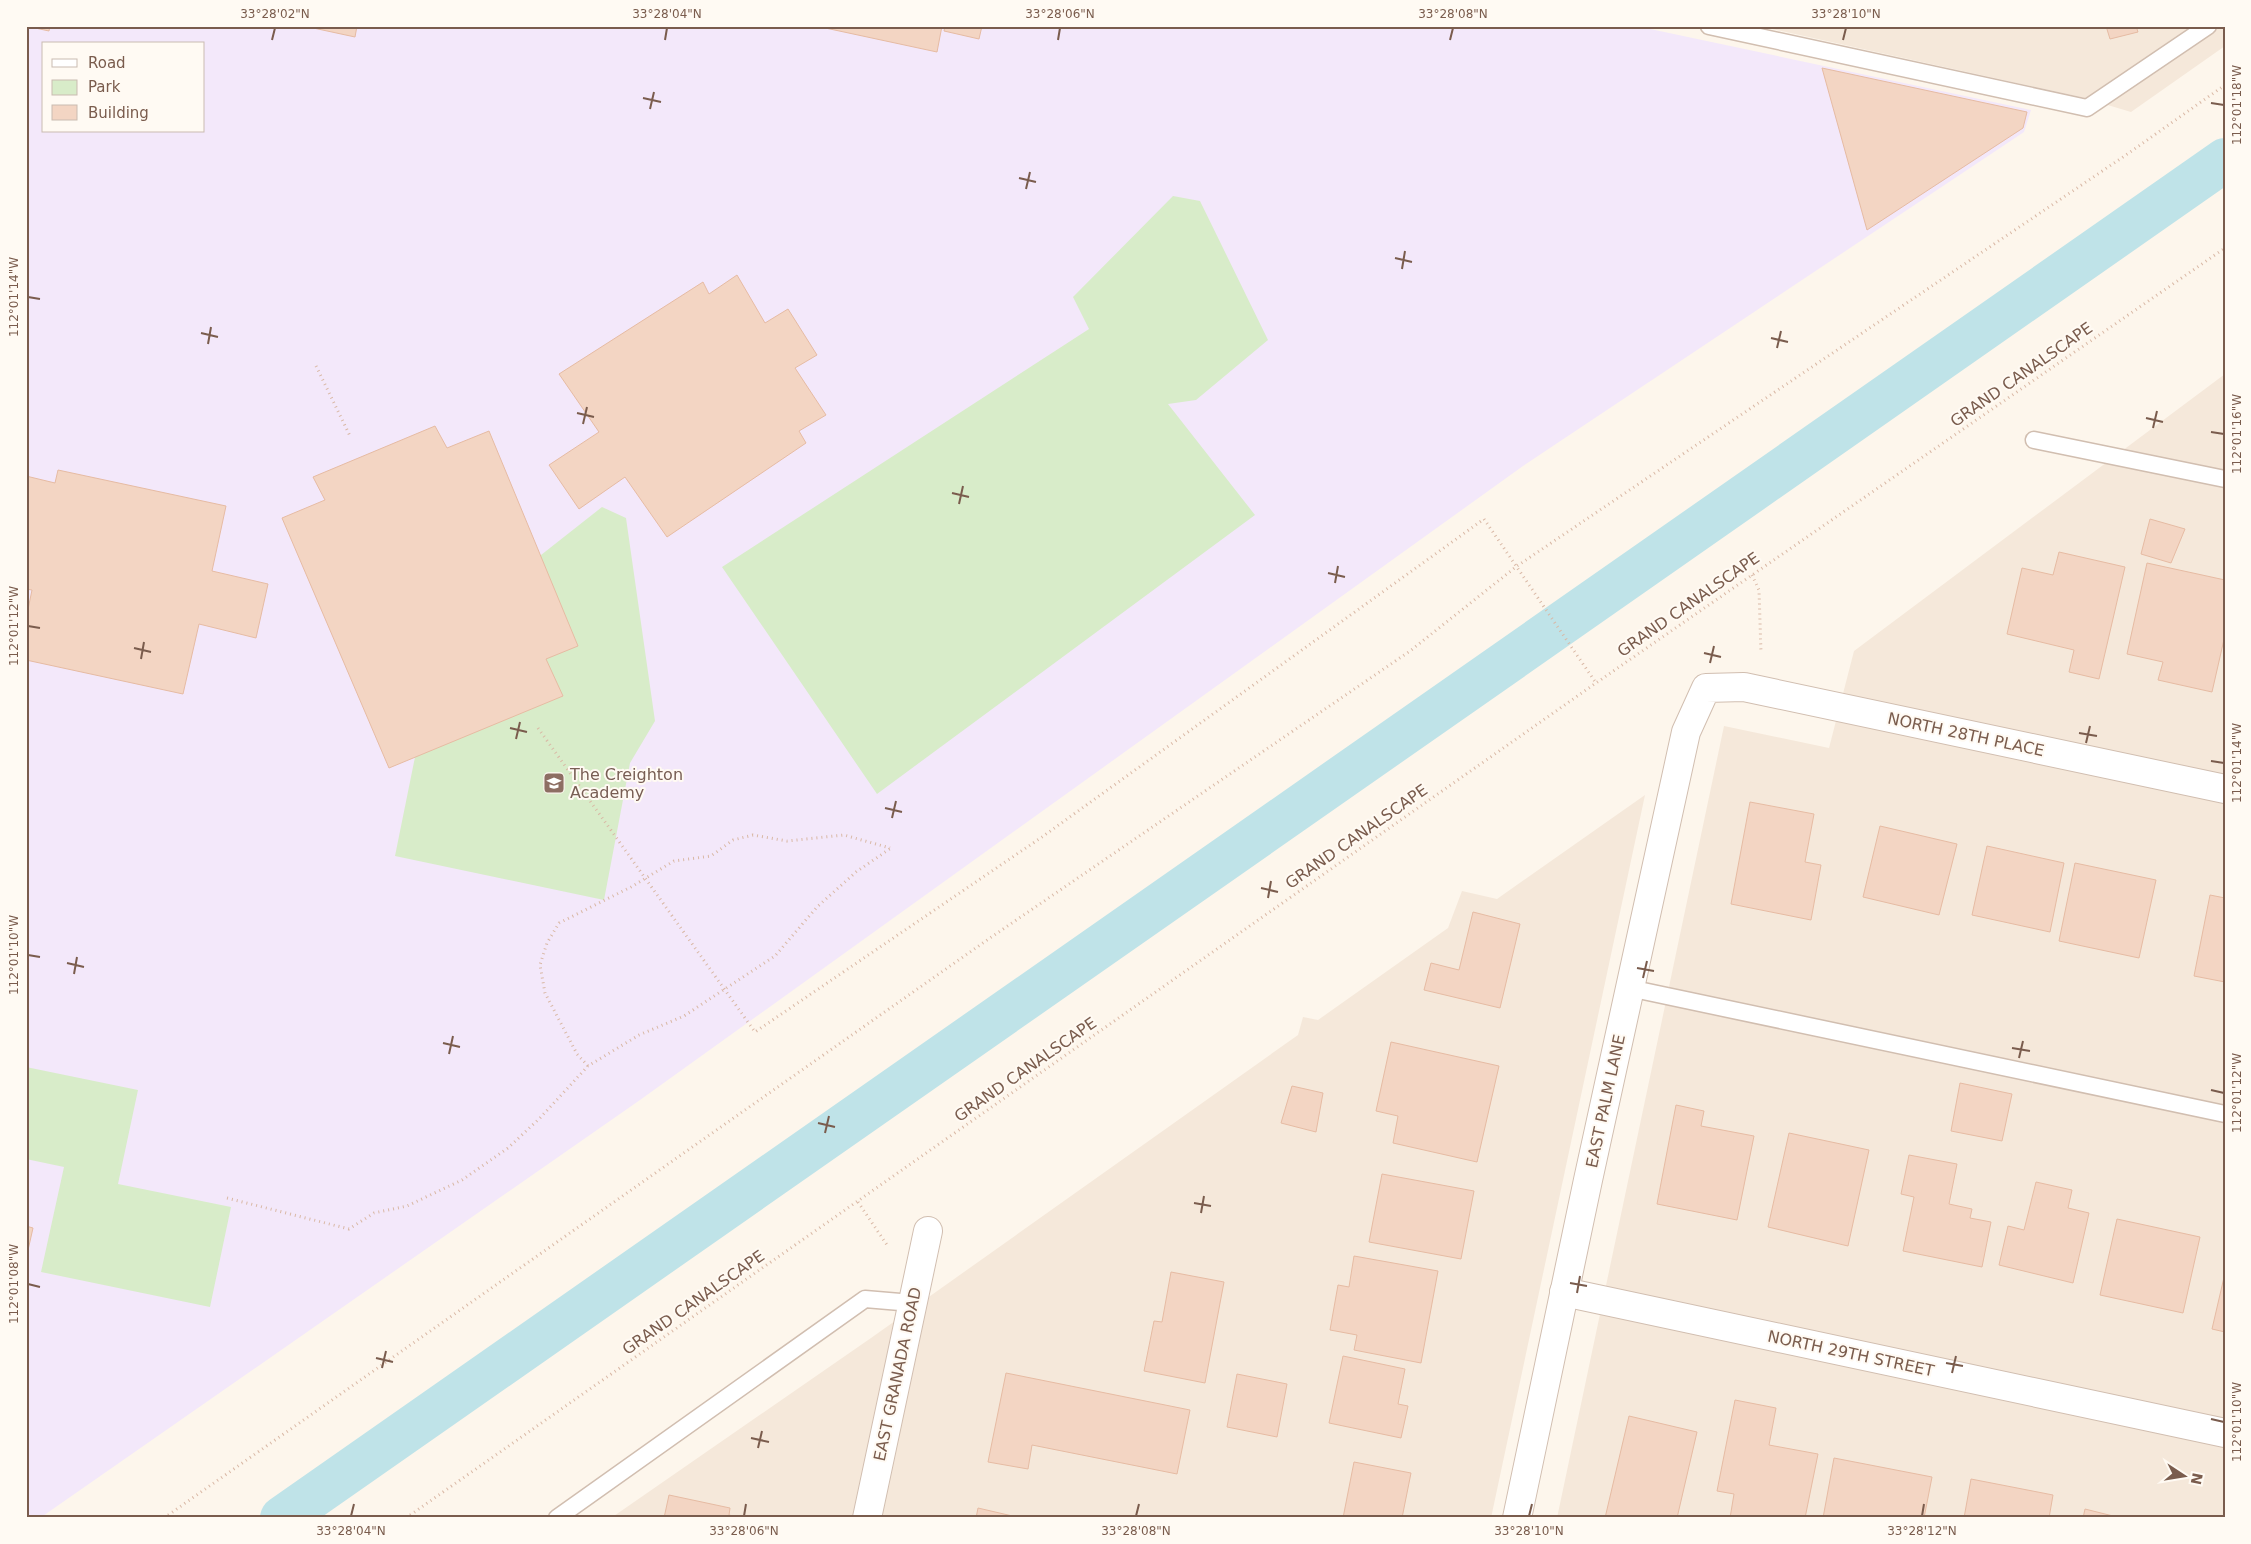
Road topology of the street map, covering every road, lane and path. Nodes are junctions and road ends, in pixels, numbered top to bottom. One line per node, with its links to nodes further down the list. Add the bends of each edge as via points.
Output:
1 (1709, 26): 2 (lane, via 2087,108)
2 (2208, 26)
3 (2225, 85): 9 (path)
4 (2225, 248): 10 (path, GRAND CANALSCAPE)
5 (316, 366): 6 (path)
6 (350, 436)
7 (2034, 440): 8 (lane)
8 (2225, 479)
9 (1517, 566): 12 (path); 17 (path, via 1484,520 1042,837 755,1032); 28 (path, via 1410,651 982,944)
10 (1752, 575): 11 (path, via 1759,590); 12 (path, GRAND CANALSCAPE)
11 (1760, 656)
12 (1596, 683): 22 (path, GRAND CANALSCAPE)
13 (1706, 688): 15 (street, NORTH 28TH PLACE, via 1744,687); 18 (street, EAST PALM LANE, via 1686,732)
14 (538, 728): 16 (path)
15 (2225, 789)
16 (646, 878): 17 (path); 17 (path, via 674,861 711,856 733,840 753,834 787,841 844,835 891,848 856,872 824,901 775,956); 19 (path, via 559,923 547,943 540,965 545,994 577,1054)
17 (726, 988): 19 (path, via 684,1016 639,1035)
18 (1629, 988): 20 (lane); 25 (street, EAST PALM LANE)
19 (588, 1066): 21 (path, via 508,1148 462,1180 407,1206 374,1213 349,1229)
20 (2225, 1114)
21 (227, 1198)
22 (858, 1202): 24 (path); 29 (path, GRAND CANALSCAPE)
23 (928, 1231): 26 (street, EAST GRANADA ROAD)
24 (886, 1241)
25 (1564, 1292): 27 (street, NORTH 29TH STREET); 32 (street, EAST PALM LANE)
26 (912, 1303): 30 (lane, via 865,1299); 31 (street, EAST GRANADA ROAD)
27 (2225, 1433)
28 (164, 1518)
29 (406, 1518)
30 (557, 1518)
31 (867, 1518)
32 (1517, 1518)

